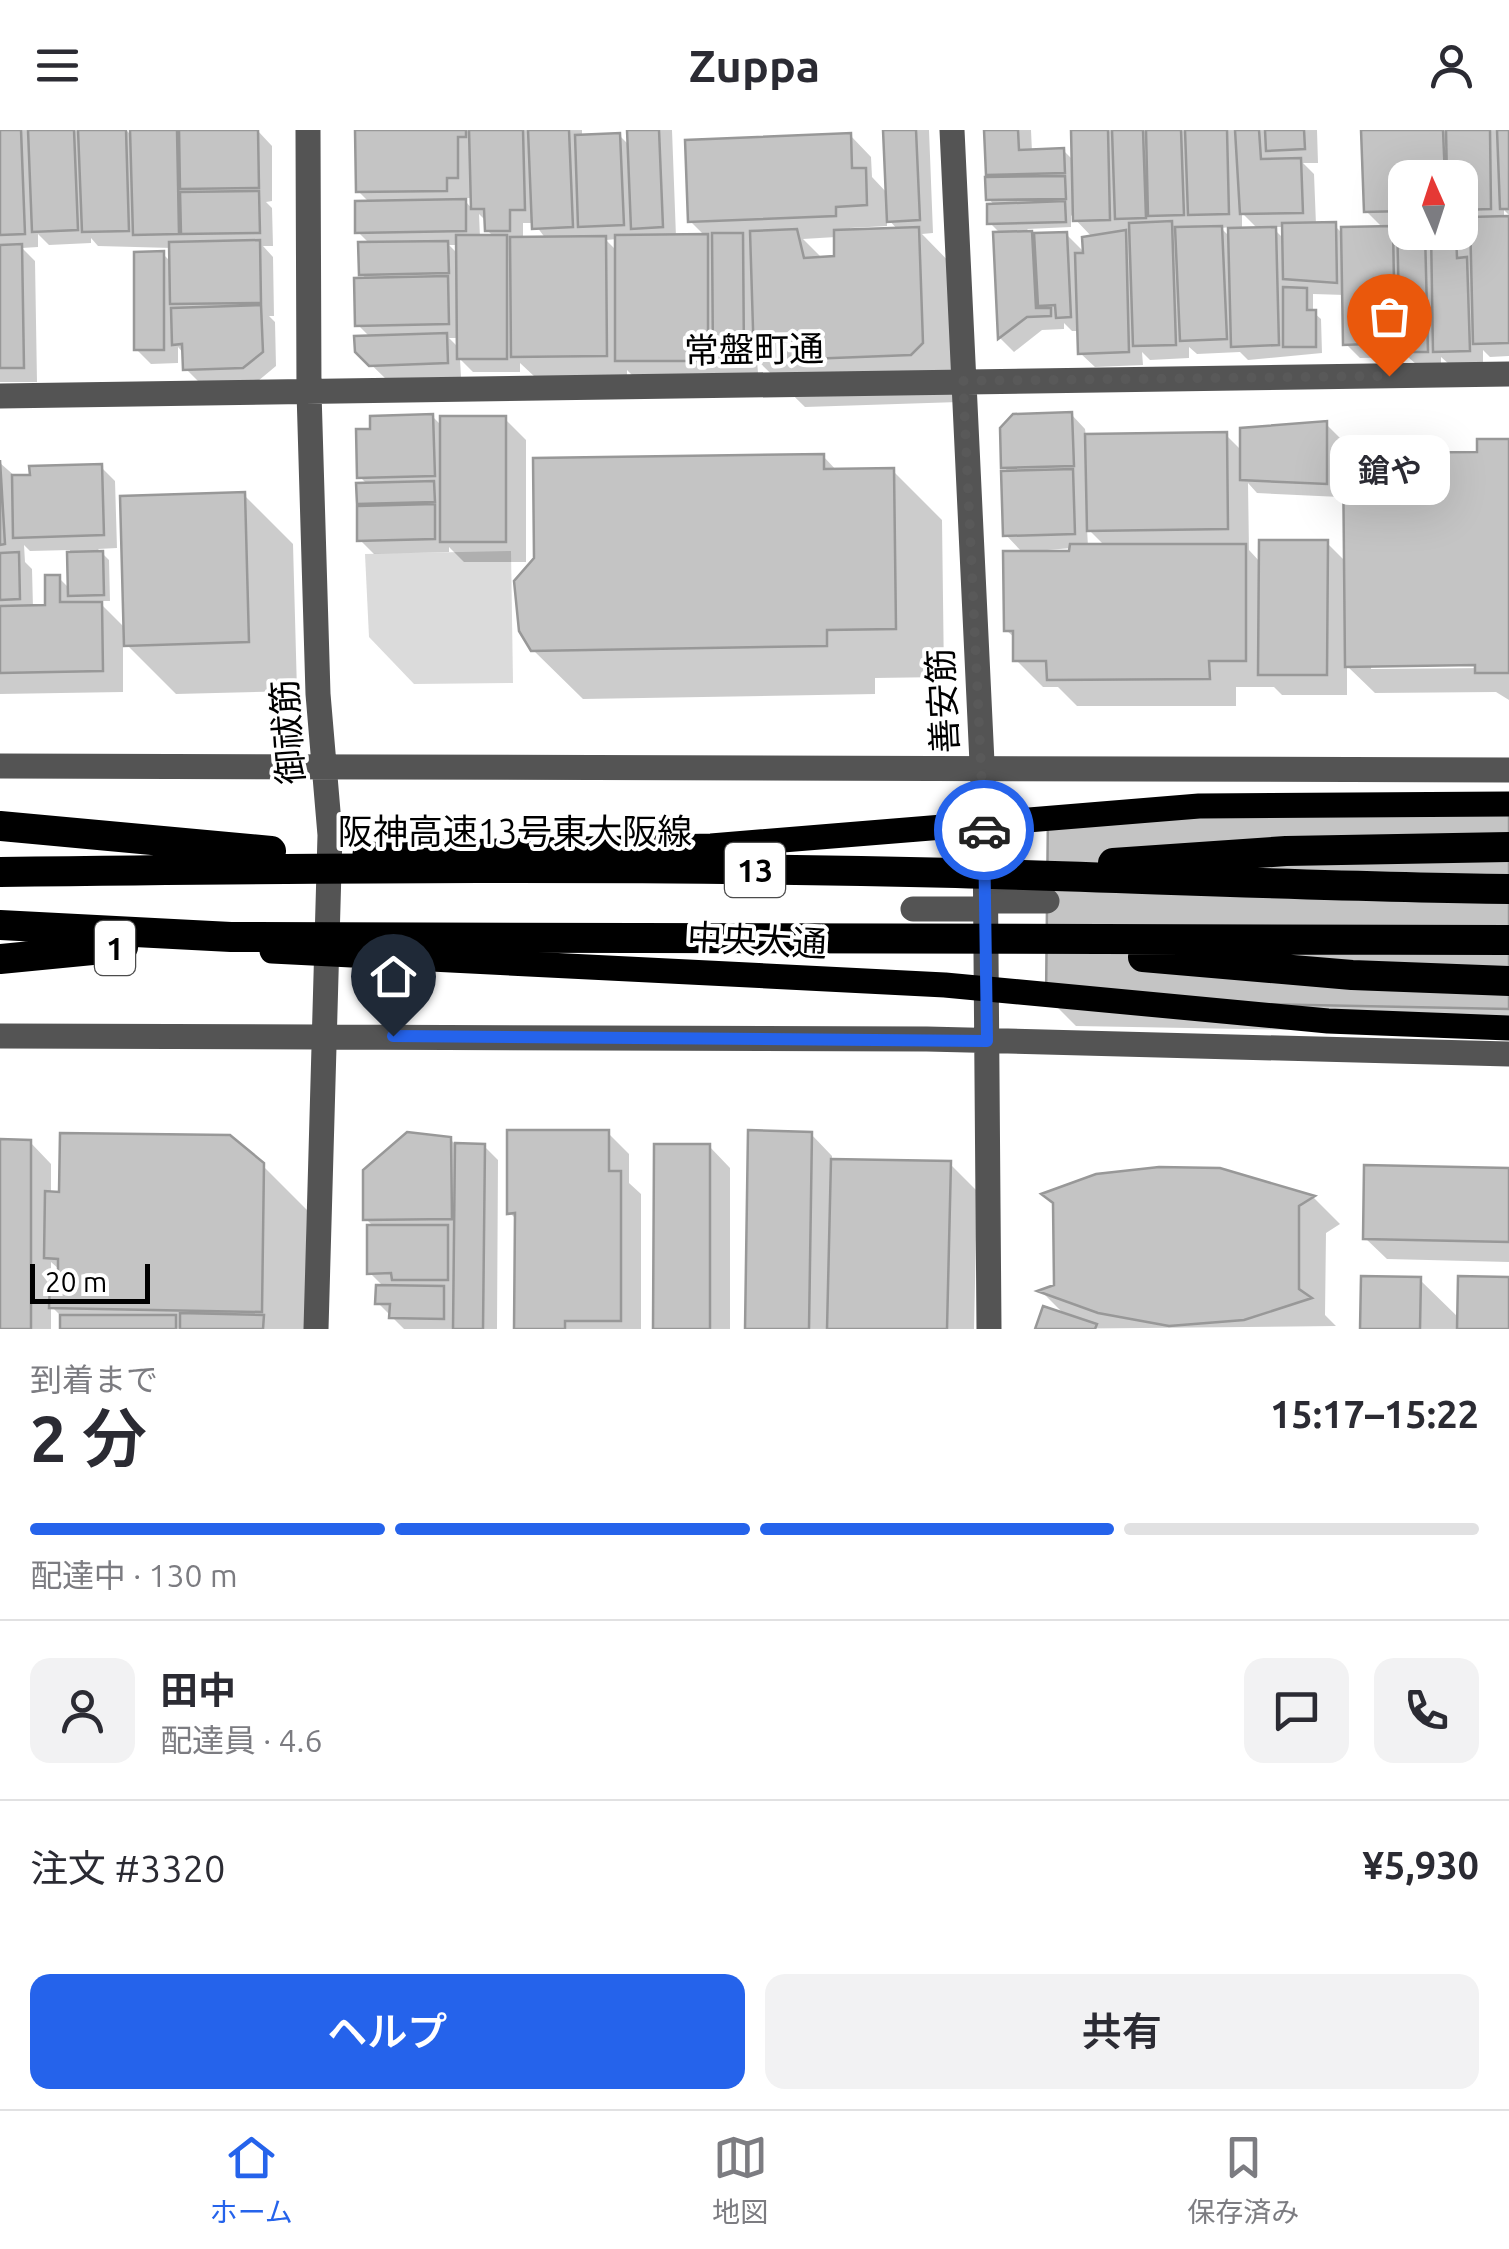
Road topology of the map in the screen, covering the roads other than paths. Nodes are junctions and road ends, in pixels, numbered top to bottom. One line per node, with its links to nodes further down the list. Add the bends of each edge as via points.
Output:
1 (308, 130): 5 (street, 御祓筋)
2 (952, 130): 4 (street, 善安筋)
3 (1509, 374): 4 (street, 常盤町通)
4 (963, 381): 5 (street, 常盤町通); 9 (street, 善安筋)
5 (308, 392): 6 (street, 常盤町通); 8 (street, 御祓筋)
6 (0, 396)
7 (0, 766): 8 (street)
8 (324, 767): 9 (street); 31 (street, 御祓筋, via 330,836)
9 (981, 767): 10 (street); 20 (street, 善安筋)
10 (1509, 770)
11 (1509, 804): 14 (main road, via 1199,806 711,846)
12 (0, 826): 15 (highway, 13)
13 (1509, 847): 17 (highway, via 1286,851)
14 (0, 858)
15 (426, 866): 16 (highway, 阪神高速13号東大阪線 / 13); 17 (highway, 阪神高速13号東大阪線 / 13)
16 (0, 872)
17 (956, 873): 18 (highway, 阪神高速13号東大阪線 / 13)
18 (1509, 889)
19 (913, 909): 20 (street)
20 (985, 909): 21 (street); 32 (street, 善安筋)
21 (1047, 909)
22 (0, 925): 23 (highway, 13)
23 (231, 937): 25 (highway, 13); 27 (highway, 1)
24 (1509, 940): 25 (highway, 13)
25 (953, 941): 28 (highway)
26 (0, 946): 29 (main road, 中央大通, via 195,946 944,984 1328,1021)
27 (0, 959)
28 (1509, 981)
29 (1509, 1028)
30 (0, 1036): 31 (street)
31 (325, 1036): 32 (street); 34 (street, 御祓筋)
32 (987, 1041): 33 (street); 35 (street, 善安筋)
33 (1509, 1054)
34 (316, 1329)
35 (989, 1329)

